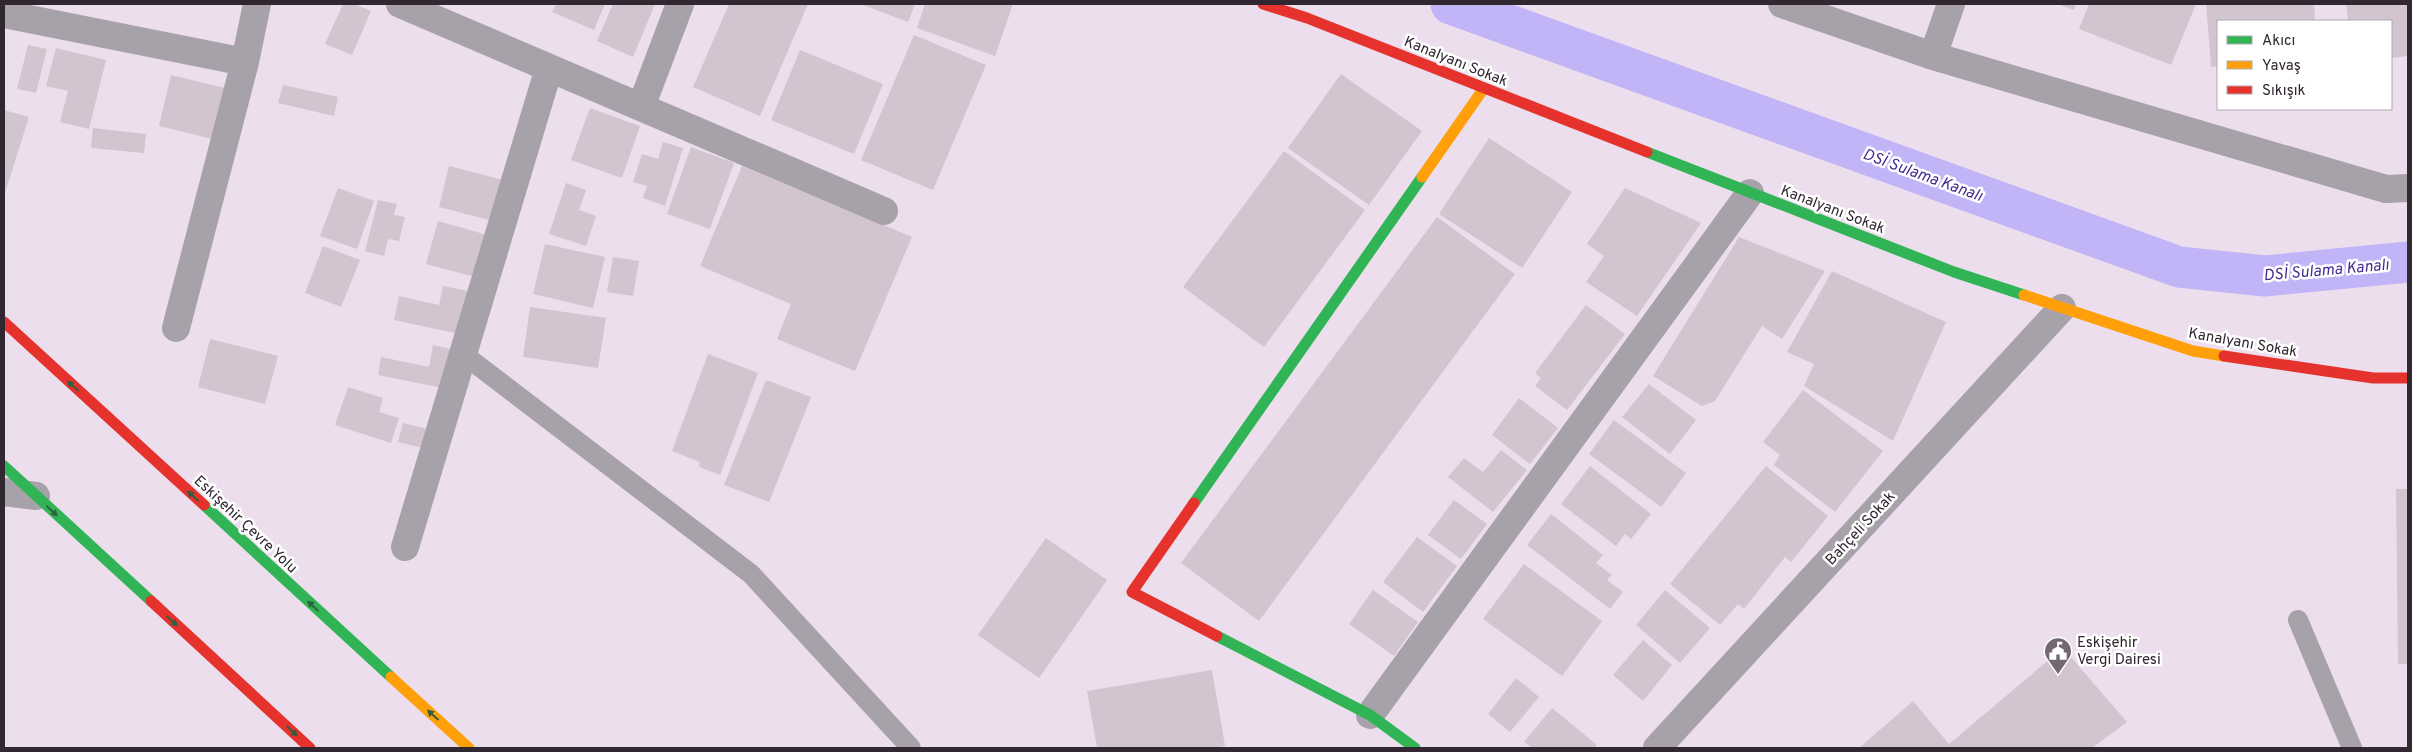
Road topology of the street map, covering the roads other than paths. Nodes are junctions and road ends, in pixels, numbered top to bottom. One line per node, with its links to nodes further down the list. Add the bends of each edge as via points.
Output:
1 (257, 4): 9 (street)
2 (400, 4): 10 (street)
3 (680, 4): 12 (street)
4 (1264, 4): 11 (main road, Kanalyanı Sokak)
5 (1782, 4): 8 (street)
6 (1951, 4): 8 (street)
7 (4, 14): 9 (street)
8 (1933, 56): 13 (street, via 2386,189)
9 (245, 62): 18 (street)
10 (549, 68): 12 (street); 19 (street)
11 (1484, 88): 14 (main road, Kanalyanı Sokak); 26 (main road, via 1132,592)
12 (641, 107): 15 (street)
13 (2408, 188)
14 (1750, 193): 16 (main road, Kanalyanı Sokak, via 1954,272); 26 (street)
15 (884, 211)
16 (2062, 308): 20 (main road, Kanalyanı Sokak, via 2193,351 2373,378); 31 (street, Bahçeli Sokak)
17 (4, 322): 28 (main road, Eskişehir Çevre Yolu, one-way to 17)
18 (176, 328)
19 (463, 354): 24 (street); 29 (lane, via 751,574)
20 (2408, 378)
21 (4, 466): 23 (main road)
22 (4, 492): 23 (street)
23 (36, 496): 27 (main road, one-way to 27)
24 (405, 547)
25 (2298, 620): 32 (lane)
26 (1370, 715): 30 (main road)
27 (310, 748)
28 (468, 748)
29 (911, 748)
30 (1415, 748)
31 (1657, 748)
32 (2352, 748)

